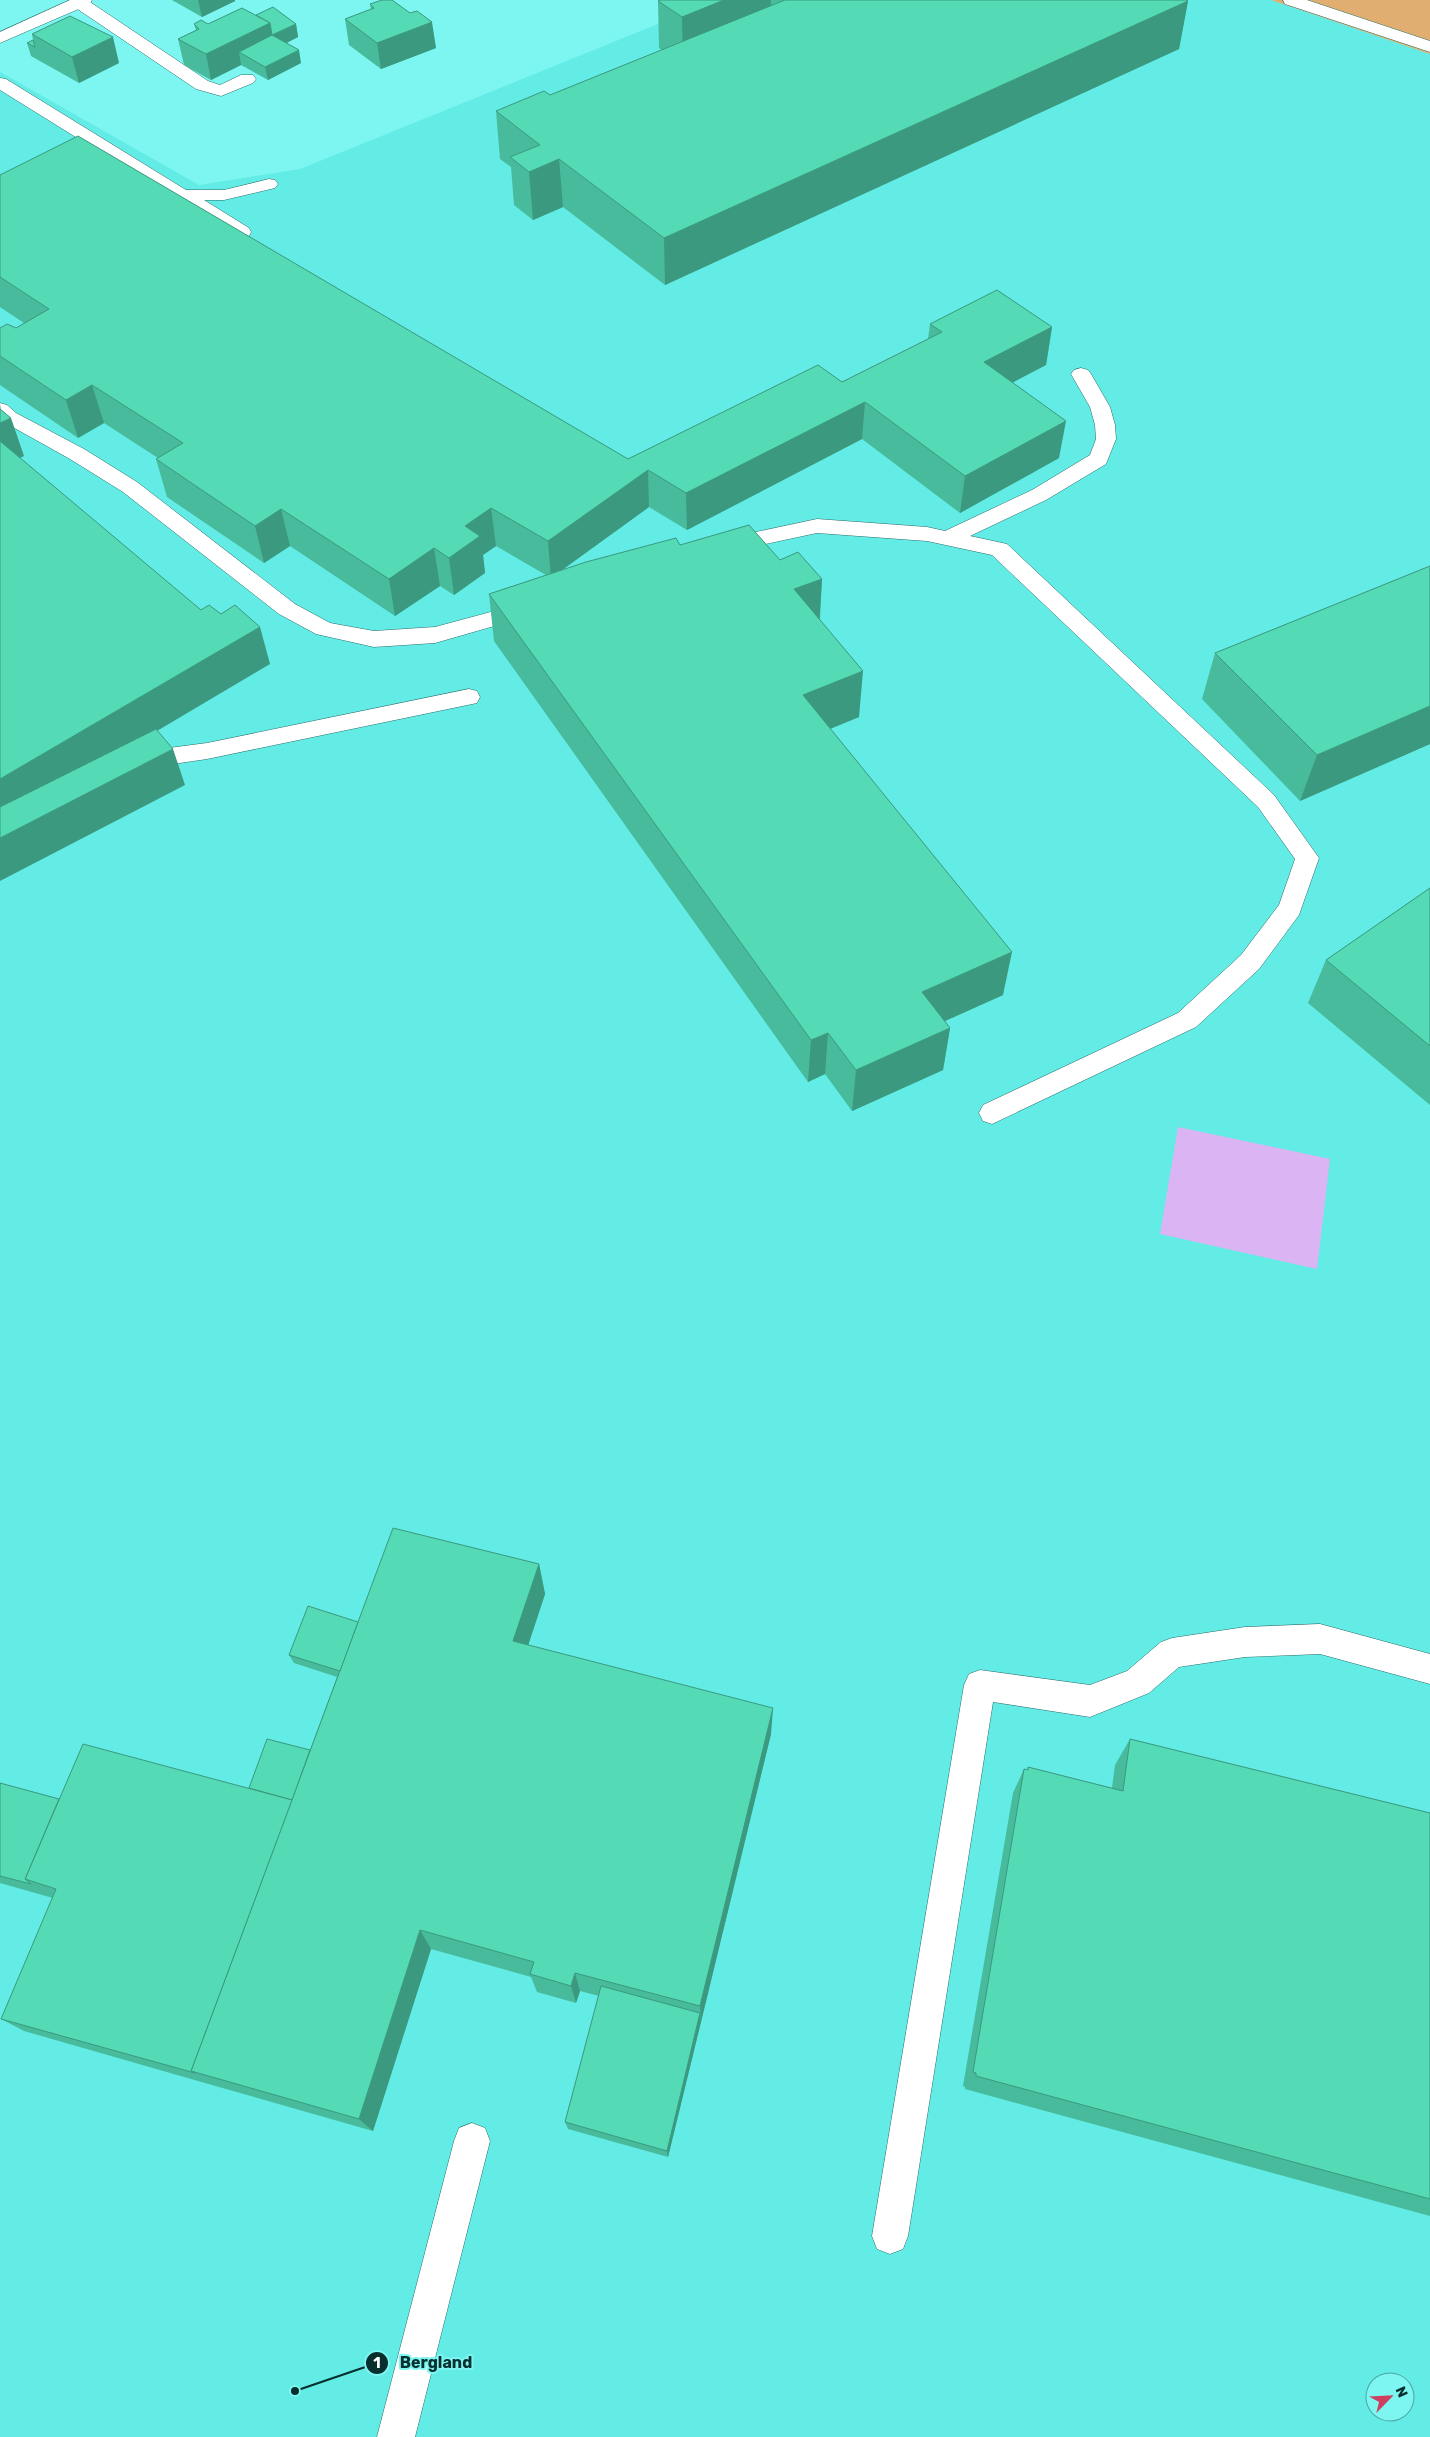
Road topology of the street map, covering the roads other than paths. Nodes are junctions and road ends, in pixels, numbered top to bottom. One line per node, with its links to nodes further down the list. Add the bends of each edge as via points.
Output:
1 (1291, 0): 4 (street)
2 (81, 1): 3 (street); 5 (street, via 202,86 221,91)
3 (0, 38)
4 (1430, 48)
5 (247, 79)
6 (0, 82): 8 (street)
7 (269, 184): 8 (street, via 224,195)
8 (180, 195): 9 (street)
9 (242, 232)
10 (1081, 374): 12 (street, via 1100,407 1105,425 1106,439 1099,459 1039,495)
11 (0, 409): 14 (street, via 130,487 287,609 324,629 374,639 435,635)
12 (947, 538): 13 (street, via 817,526); 17 (street, via 999,549 1266,801 1307,858 1290,908 1250,962 1187,1020)
13 (706, 551)
14 (545, 603)
15 (469, 697): 16 (street, via 207,751 160,757)
16 (120, 778)
17 (992, 1113)
18 (1430, 1669): 20 (street, via 1320,1638 1245,1642 1172,1653 1138,1682 1090,1701 980,1685)
19 (472, 2141): 21 (street)
20 (890, 2236)
21 (396, 2437)

